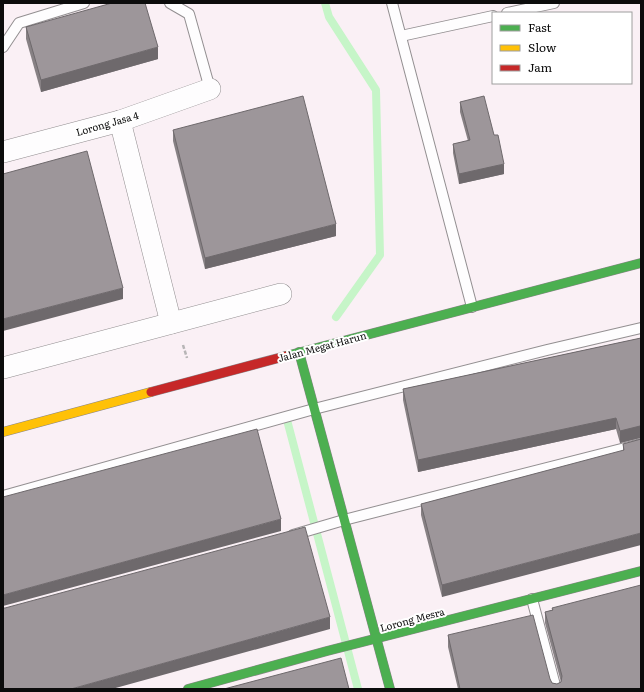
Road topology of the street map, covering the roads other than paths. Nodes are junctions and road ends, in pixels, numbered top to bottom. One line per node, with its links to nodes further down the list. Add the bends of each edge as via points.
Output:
1 (84, 3): 10 (lane, via 20,23)
2 (170, 3): 7 (lane)
3 (187, 3): 7 (lane)
4 (392, 3): 9 (lane)
5 (554, 3): 6 (lane)
6 (512, 12)
7 (189, 14): 11 (lane)
8 (492, 16): 9 (lane)
9 (401, 36): 16 (lane)
10 (3, 47)
11 (210, 89): 12 (street, Lorong Jasa 4)
12 (120, 121): 13 (street, Lorong Jasa 4); 17 (street)
13 (4, 149)
14 (641, 263): 16 (street, Jalan Megat Harun)
15 (281, 294): 17 (street)
16 (472, 306): 19 (street, Jalan Megat Harun)
17 (174, 322): 20 (street)
18 (641, 328): 21 (lane)
19 (299, 352): 21 (street); 22 (street, Jalan Megat Harun)
20 (3, 368)
21 (314, 409): 24 (lane); 25 (street)
22 (3, 432)
23 (641, 444): 25 (lane)
24 (3, 496)
25 (344, 520): 26 (lane); 29 (street)
26 (285, 537)
27 (641, 571): 28 (street, Lorong Mesra)
28 (532, 599): 29 (street, Lorong Mesra); 32 (lane)
29 (376, 639): 30 (street, Lorong Mesra); 31 (street)
30 (188, 689)
31 (390, 689)
32 (556, 689)

